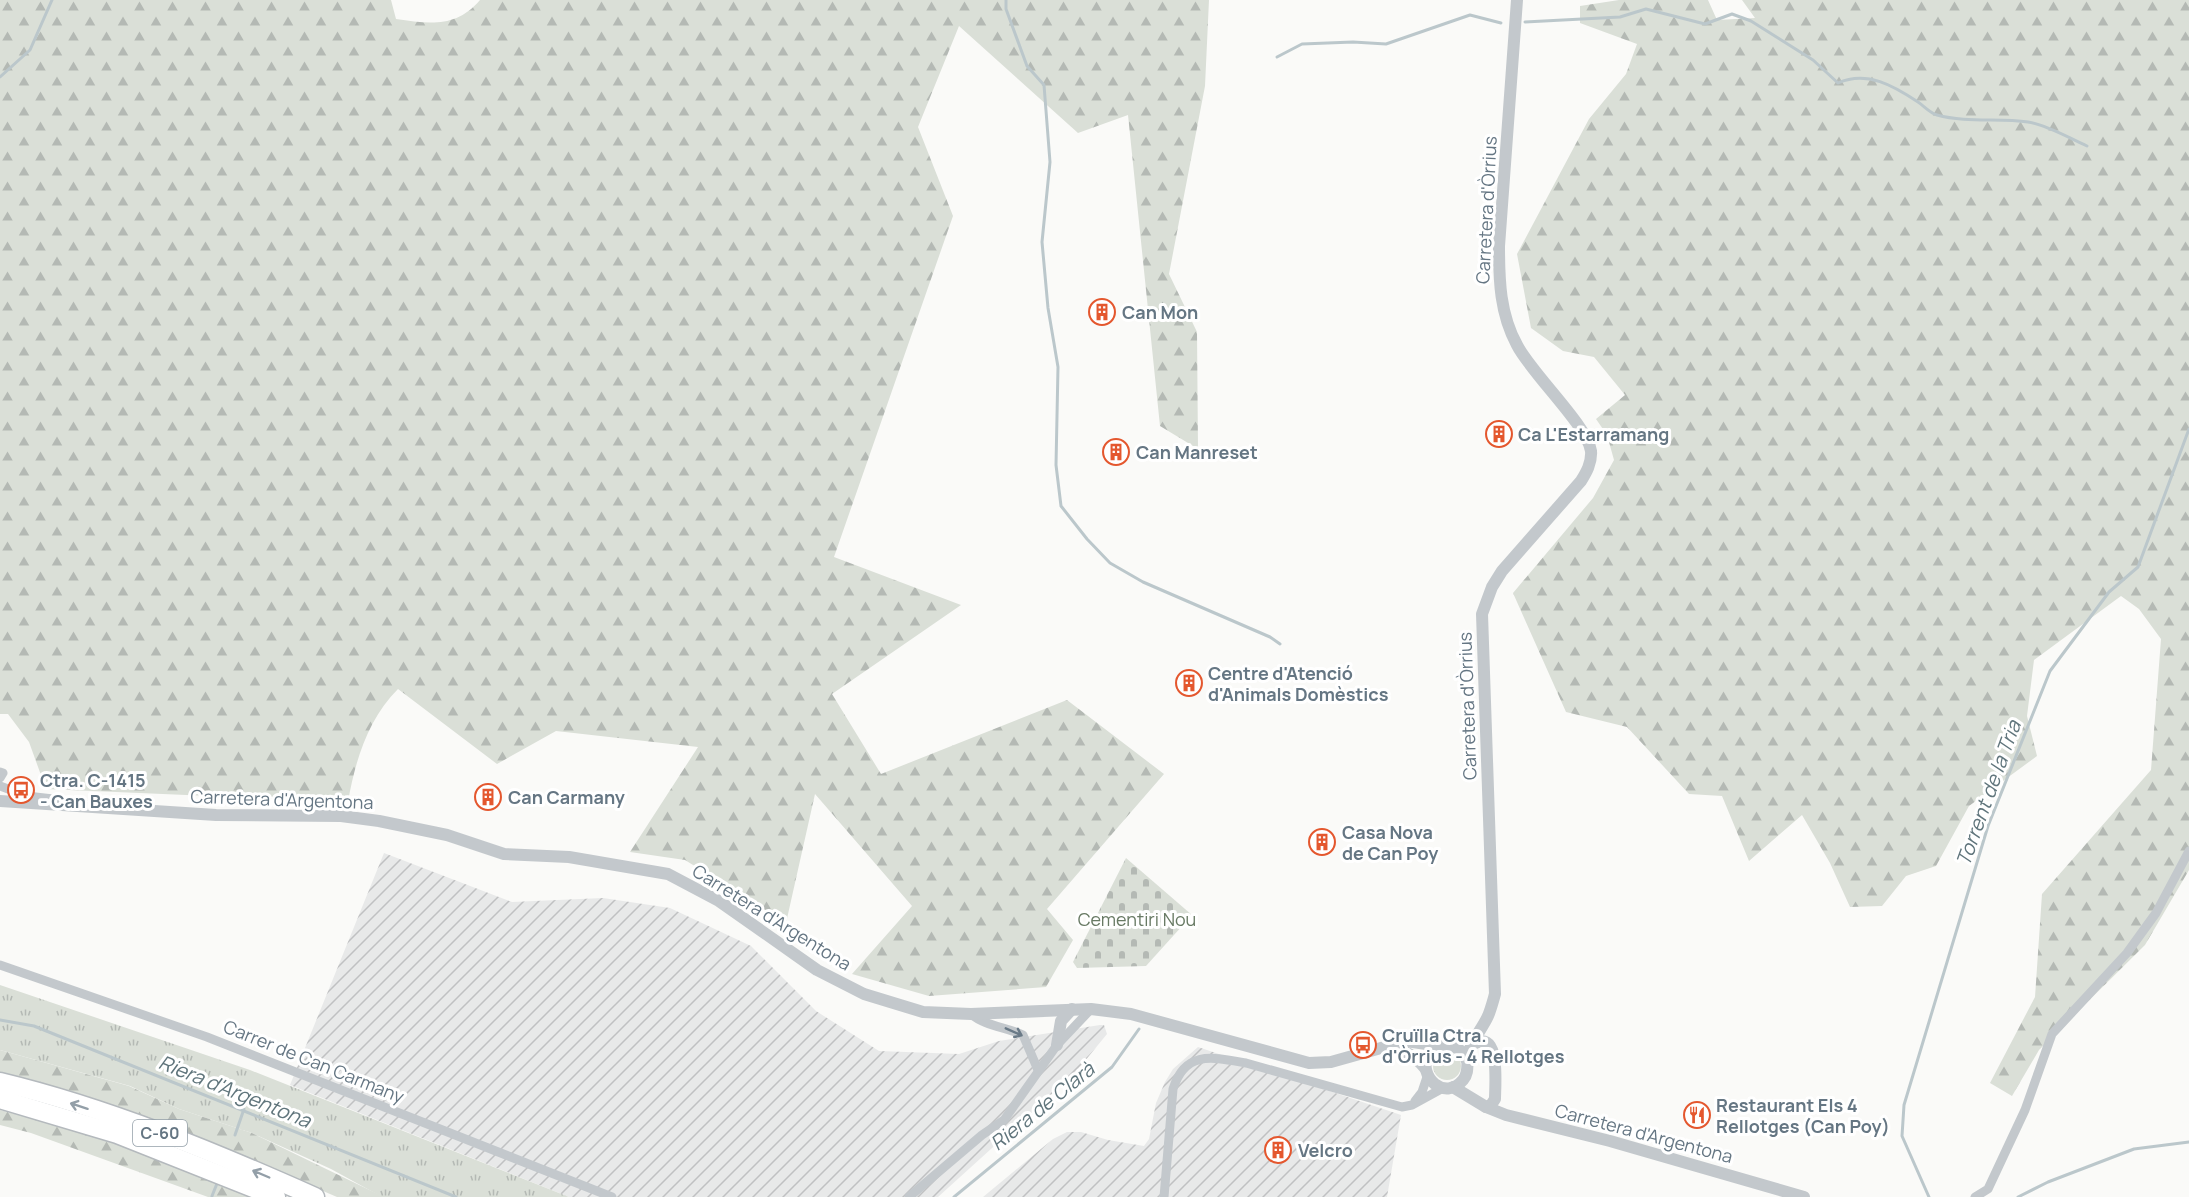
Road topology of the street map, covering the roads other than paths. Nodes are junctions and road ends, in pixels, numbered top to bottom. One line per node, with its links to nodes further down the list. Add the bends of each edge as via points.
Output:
1 (1517, 0): 12 (street, Carretera d'Òrrius, via 1499,246 1503,311 1526,361 1580,430 1591,452 1581,482 1502,572 1482,614 1495,994 1489,1015)
2 (0, 772): 3 (street)
3 (0, 778)
4 (0, 786): 6 (street, via 62,800)
5 (0, 801): 6 (street, Carretera d'Argentona)
6 (72, 807): 11 (street, Carretera d'Argentona, via 379,820 447,835 504,854 569,857 668,874 719,901 817,970 864,994 923,1012)
7 (2189, 851): 30 (street, via 2156,913 2127,952 2052,1034 2025,1110 1988,1189)
8 (0, 965): 26 (street, Carrer de Can Carmany, via 207,1037)
9 (1091, 1008): 10 (street, Carretera d'Argentona); 13 (street); 15 (street, Carretera d'Argentona, via 1131,1014 1309,1063 1331,1062)
10 (1072, 1009): 11 (street, Carretera d'Argentona); 13 (street, via 1061,1021)
11 (971, 1014): 17 (street, one-way to 17, via 980,1021 1023,1035)
12 (1474, 1041): 14 (street); 16 (street, Carretera d'Òrrius); 22 (street, via 1488,1043 1493,1050 1495,1099 1491,1105)
13 (1057, 1045): 17 (street)
14 (1446, 1046): 15 (street, via 1406,1041); 16 (street, via 1463,1052); 18 (street, via 1428,1054)
15 (1386, 1048): 18 (street, via 1406,1051)
16 (1467, 1069): 20 (street, via 1461,1082); 22 (street)
17 (1038, 1070): 27 (street, via 1004,1120)
18 (1426, 1073): 20 (street); 23 (street, via 1422,1092)
19 (0, 1083): 25 (highway, C-60, one-way to 19, via 161,1134)
20 (1448, 1087): 22 (street, Carretera d'Argentona); 23 (street)
21 (0, 1099): 24 (highway, C-60, via 117,1134)
22 (1481, 1104): 29 (street, Carretera d'Argentona)
23 (1412, 1105): 28 (street, via 1383,1104 1246,1064 1195,1059 1178,1072 1173,1089)
24 (276, 1197)
25 (315, 1197)
26 (612, 1197)
27 (909, 1197)
28 (1164, 1197)
29 (1804, 1197)
30 (1975, 1197)

